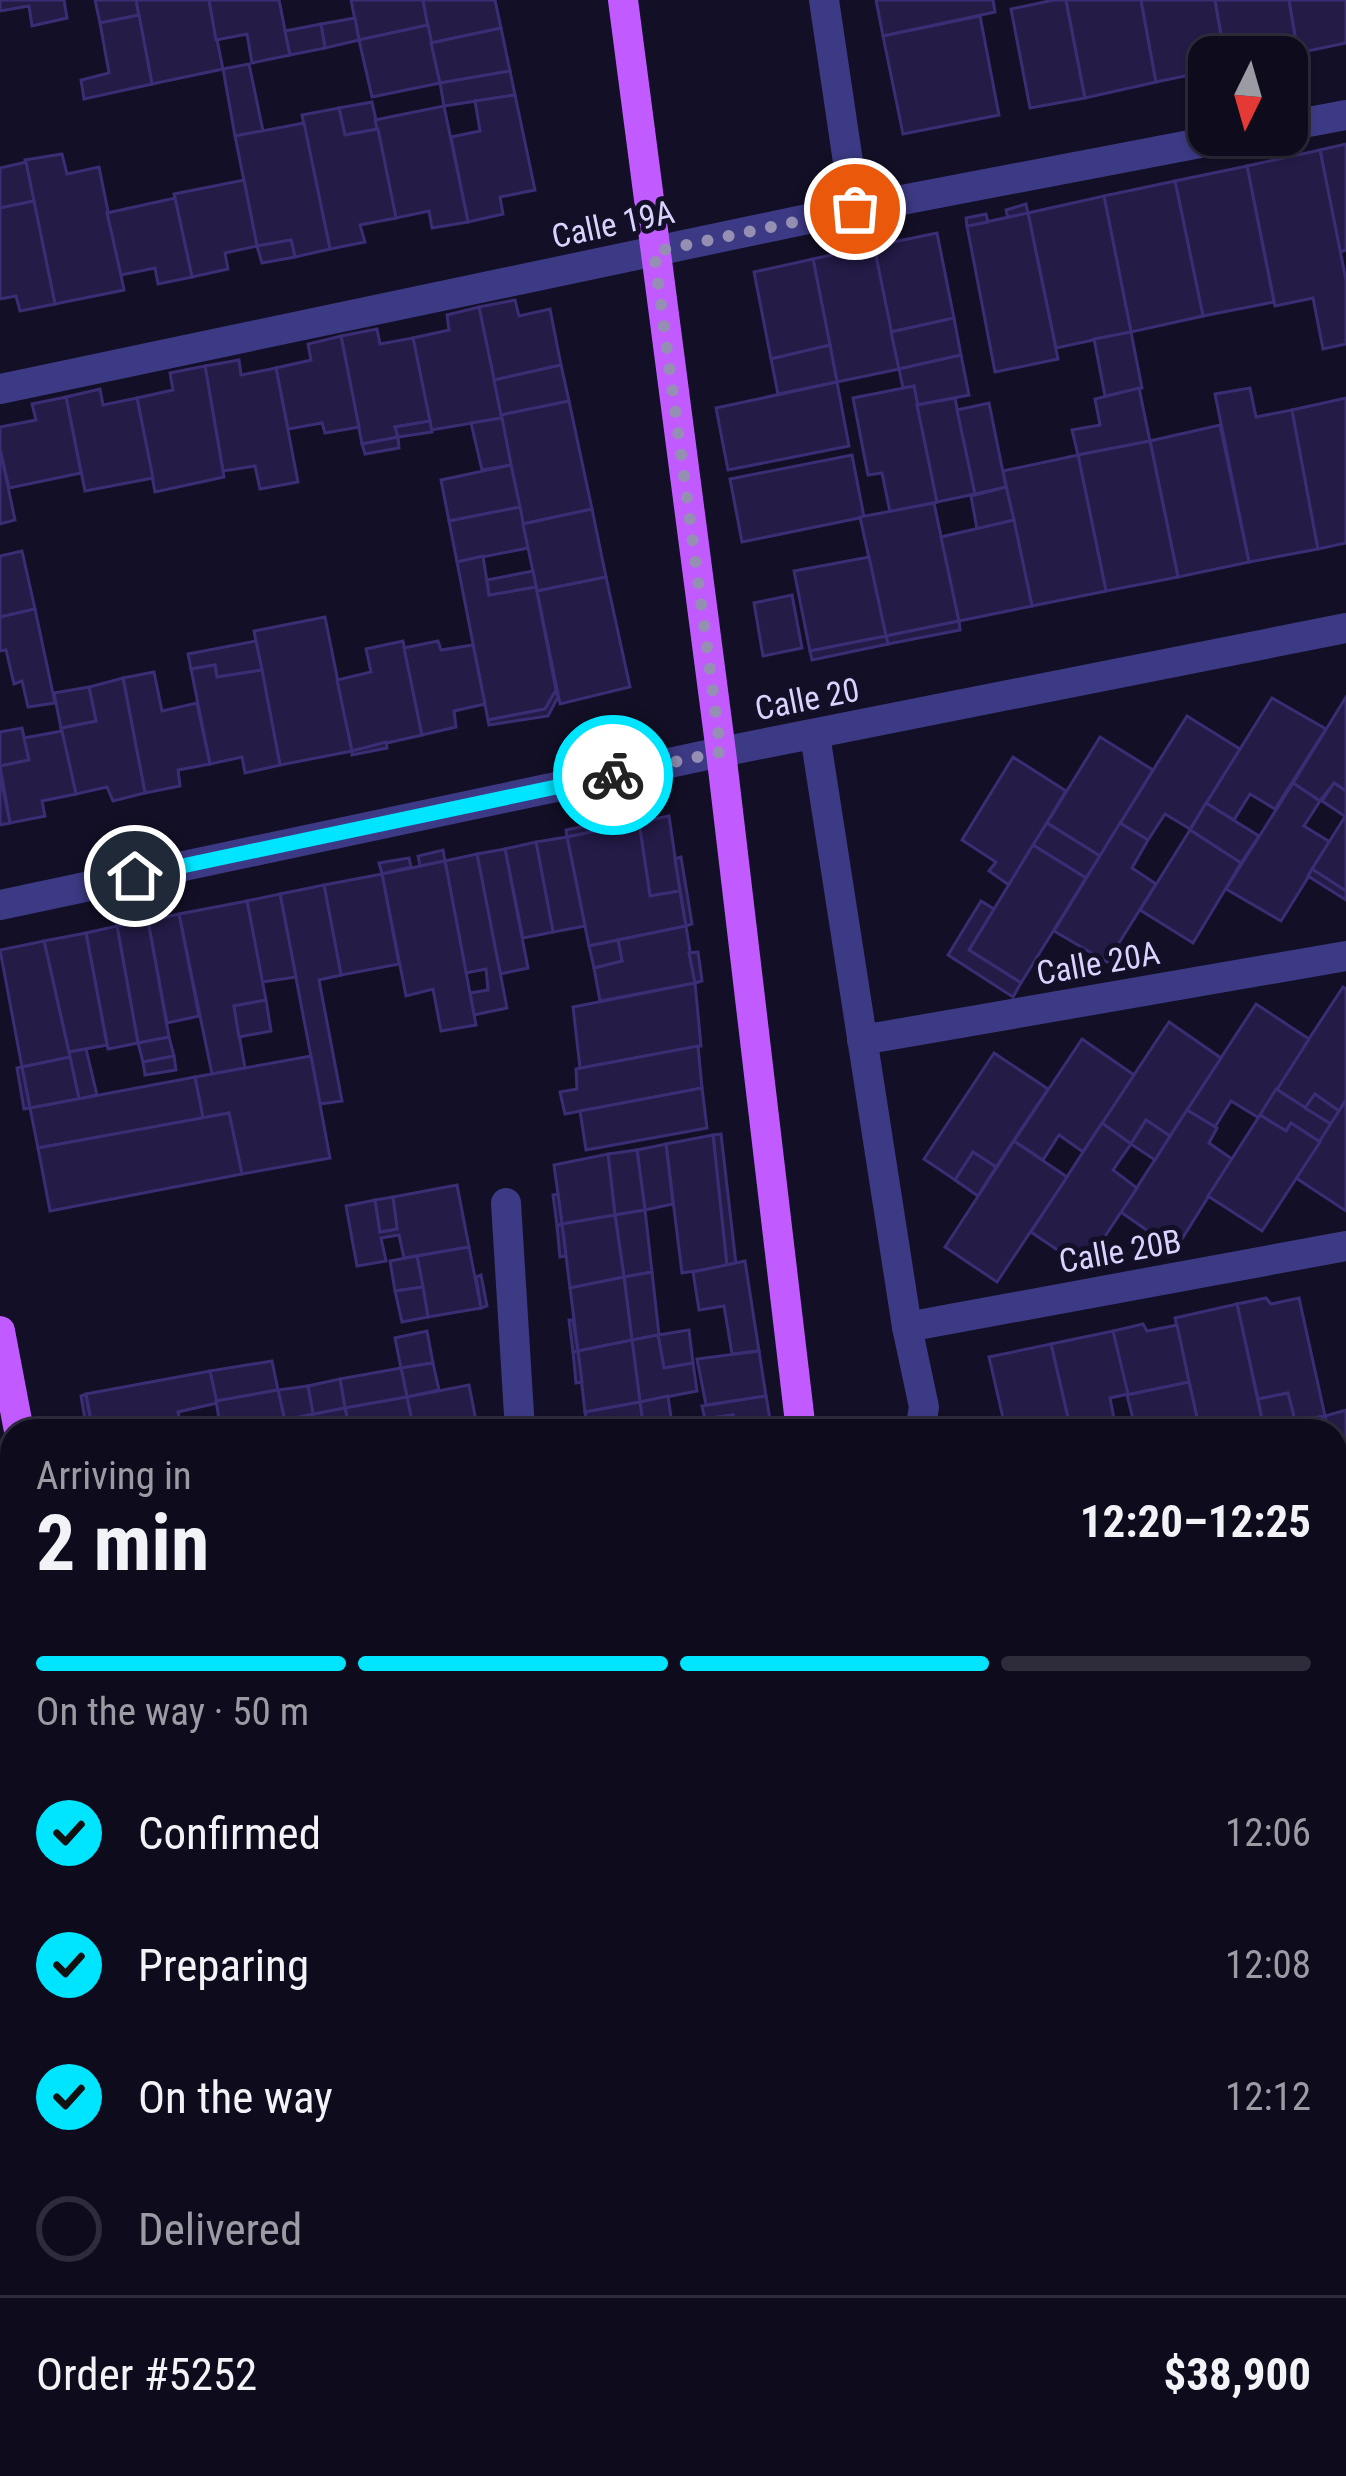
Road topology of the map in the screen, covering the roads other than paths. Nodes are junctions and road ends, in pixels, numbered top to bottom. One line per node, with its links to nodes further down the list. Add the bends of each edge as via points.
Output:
1 (623, 0): 7 (main road)
2 (824, 0): 6 (street)
3 (1346, 115): 4 (street)
4 (1308, 123)
5 (1188, 145): 6 (street, Calle 19A)
6 (855, 209): 7 (street, Calle 19A)
7 (654, 252): 8 (street, Calle 19A); 11 (main road)
8 (0, 389)
9 (1346, 628): 10 (street, Calle 20)
10 (814, 735): 11 (street, Calle 20); 14 (street)
11 (721, 752): 12 (street, Calle 20); 21 (main road)
12 (0, 905)
13 (1346, 956): 14 (street, Calle 20A)
14 (862, 1040): 17 (street)
15 (506, 1203): 20 (street)
16 (1346, 1246): 17 (street, Calle 20B)
17 (907, 1327): 22 (street)
18 (0, 1331): 19 (main road)
19 (17, 1419)
20 (519, 1419)
21 (800, 1419)
22 (924, 1419)

